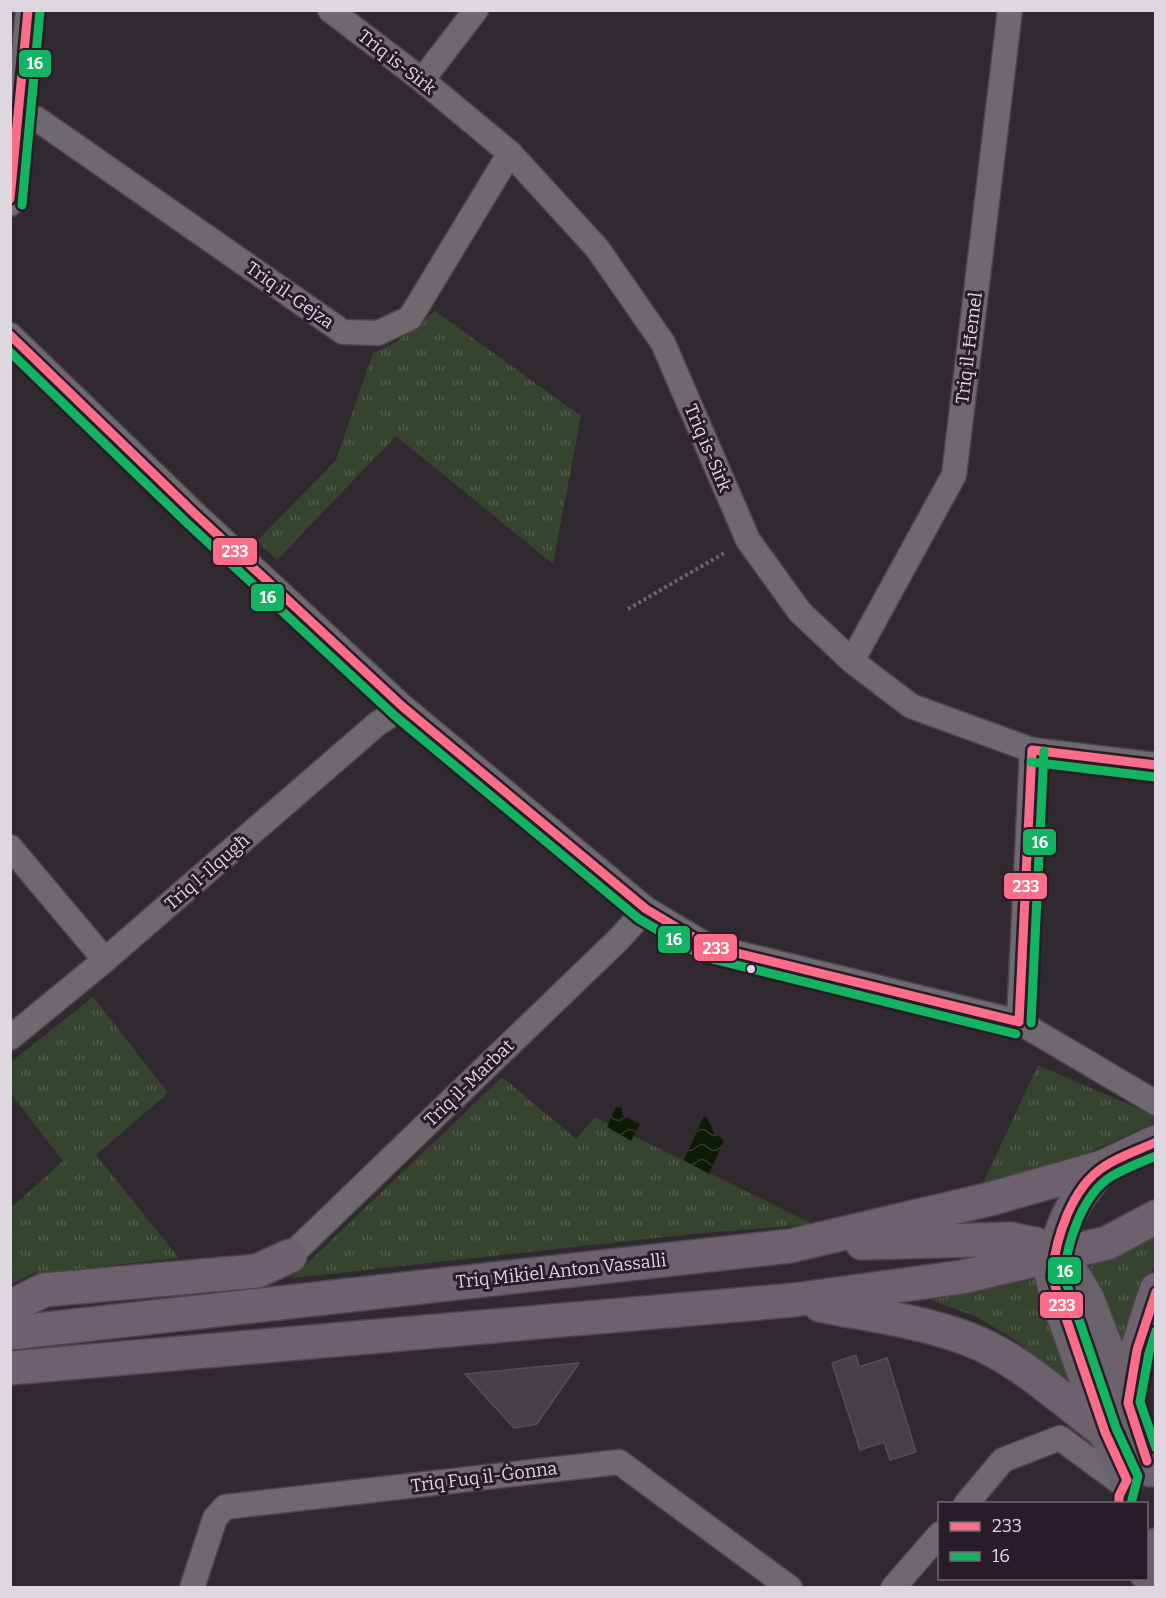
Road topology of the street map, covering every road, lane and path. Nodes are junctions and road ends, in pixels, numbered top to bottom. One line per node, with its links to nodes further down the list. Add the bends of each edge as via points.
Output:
1 (28, 10): 6 (street)
2 (330, 10): 5 (street, Triq is-Sirk)
3 (476, 10): 5 (street)
4 (1010, 10): 12 (street, Triq il-Ħemel, via 954,475)
5 (422, 80): 7 (street, Triq is-Sirk)
6 (18, 115): 7 (street, Triq il-Gejza, via 37,119 343,332 378,333 410,318); 8 (street)
7 (510, 153): 10 (street, Triq is-Sirk, via 597,248 663,343)
8 (10, 204)
9 (10, 334): 13 (street, via 194,513)
10 (748, 540): 11 (path); 12 (street, Triq is-Sirk, via 800,612)
11 (628, 609)
12 (852, 661): 14 (street, Triq is-Sirk, via 911,706)
13 (403, 707): 17 (street); 18 (street, Triq l-Ilqugħ, via 377,724)
14 (1032, 750): 15 (street, Triq is-Sirk); 19 (street)
15 (1155, 765)
16 (10, 848): 18 (street)
17 (646, 909): 19 (street, via 708,946); 27 (street, Triq il-Marbat)
18 (105, 960): 20 (street, Triq l-Ilqugħ)
19 (1019, 1022): 21 (street)
20 (10, 1038)
21 (1155, 1103)
22 (1155, 1142): 23 (highway, Triq Mikiel Anton Vassalli)
23 (1103, 1167): 25 (highway, Triq Mikiel Anton Vassalli, via 990,1199); 26 (highway, via 1073,1204)
24 (1155, 1217): 26 (highway, via 1107,1243)
25 (790, 1246): 26 (highway, via 1011,1239 1035,1244); 31 (highway, Triq Mikiel Anton Vassalli)
26 (1054, 1255): 29 (highway, via 962,1277); 33 (main road, via 1087,1298); 34 (main road, via 1052,1276 1057,1297)
27 (290, 1256): 30 (highway, via 257,1271 44,1290)
28 (1155, 1290): 33 (highway, via 1137,1350)
29 (794, 1300): 32 (highway); 34 (highway, via 940,1329 970,1339 1004,1356)
30 (10, 1307)
31 (10, 1333)
32 (10, 1368)
33 (1128, 1403): 35 (main road)
34 (1105, 1432): 35 (main road)
35 (1135, 1482): 36 (street, via 1060,1438 1003,1460)
36 (967, 1502)
37 (938, 1535): 42 (street)
38 (1155, 1545): 39 (main road)
39 (1148, 1569)
40 (192, 1587): 41 (street, Triq Fuq il-Ġonna, via 214,1518 225,1507 619,1462)
41 (790, 1587)
42 (893, 1587)

